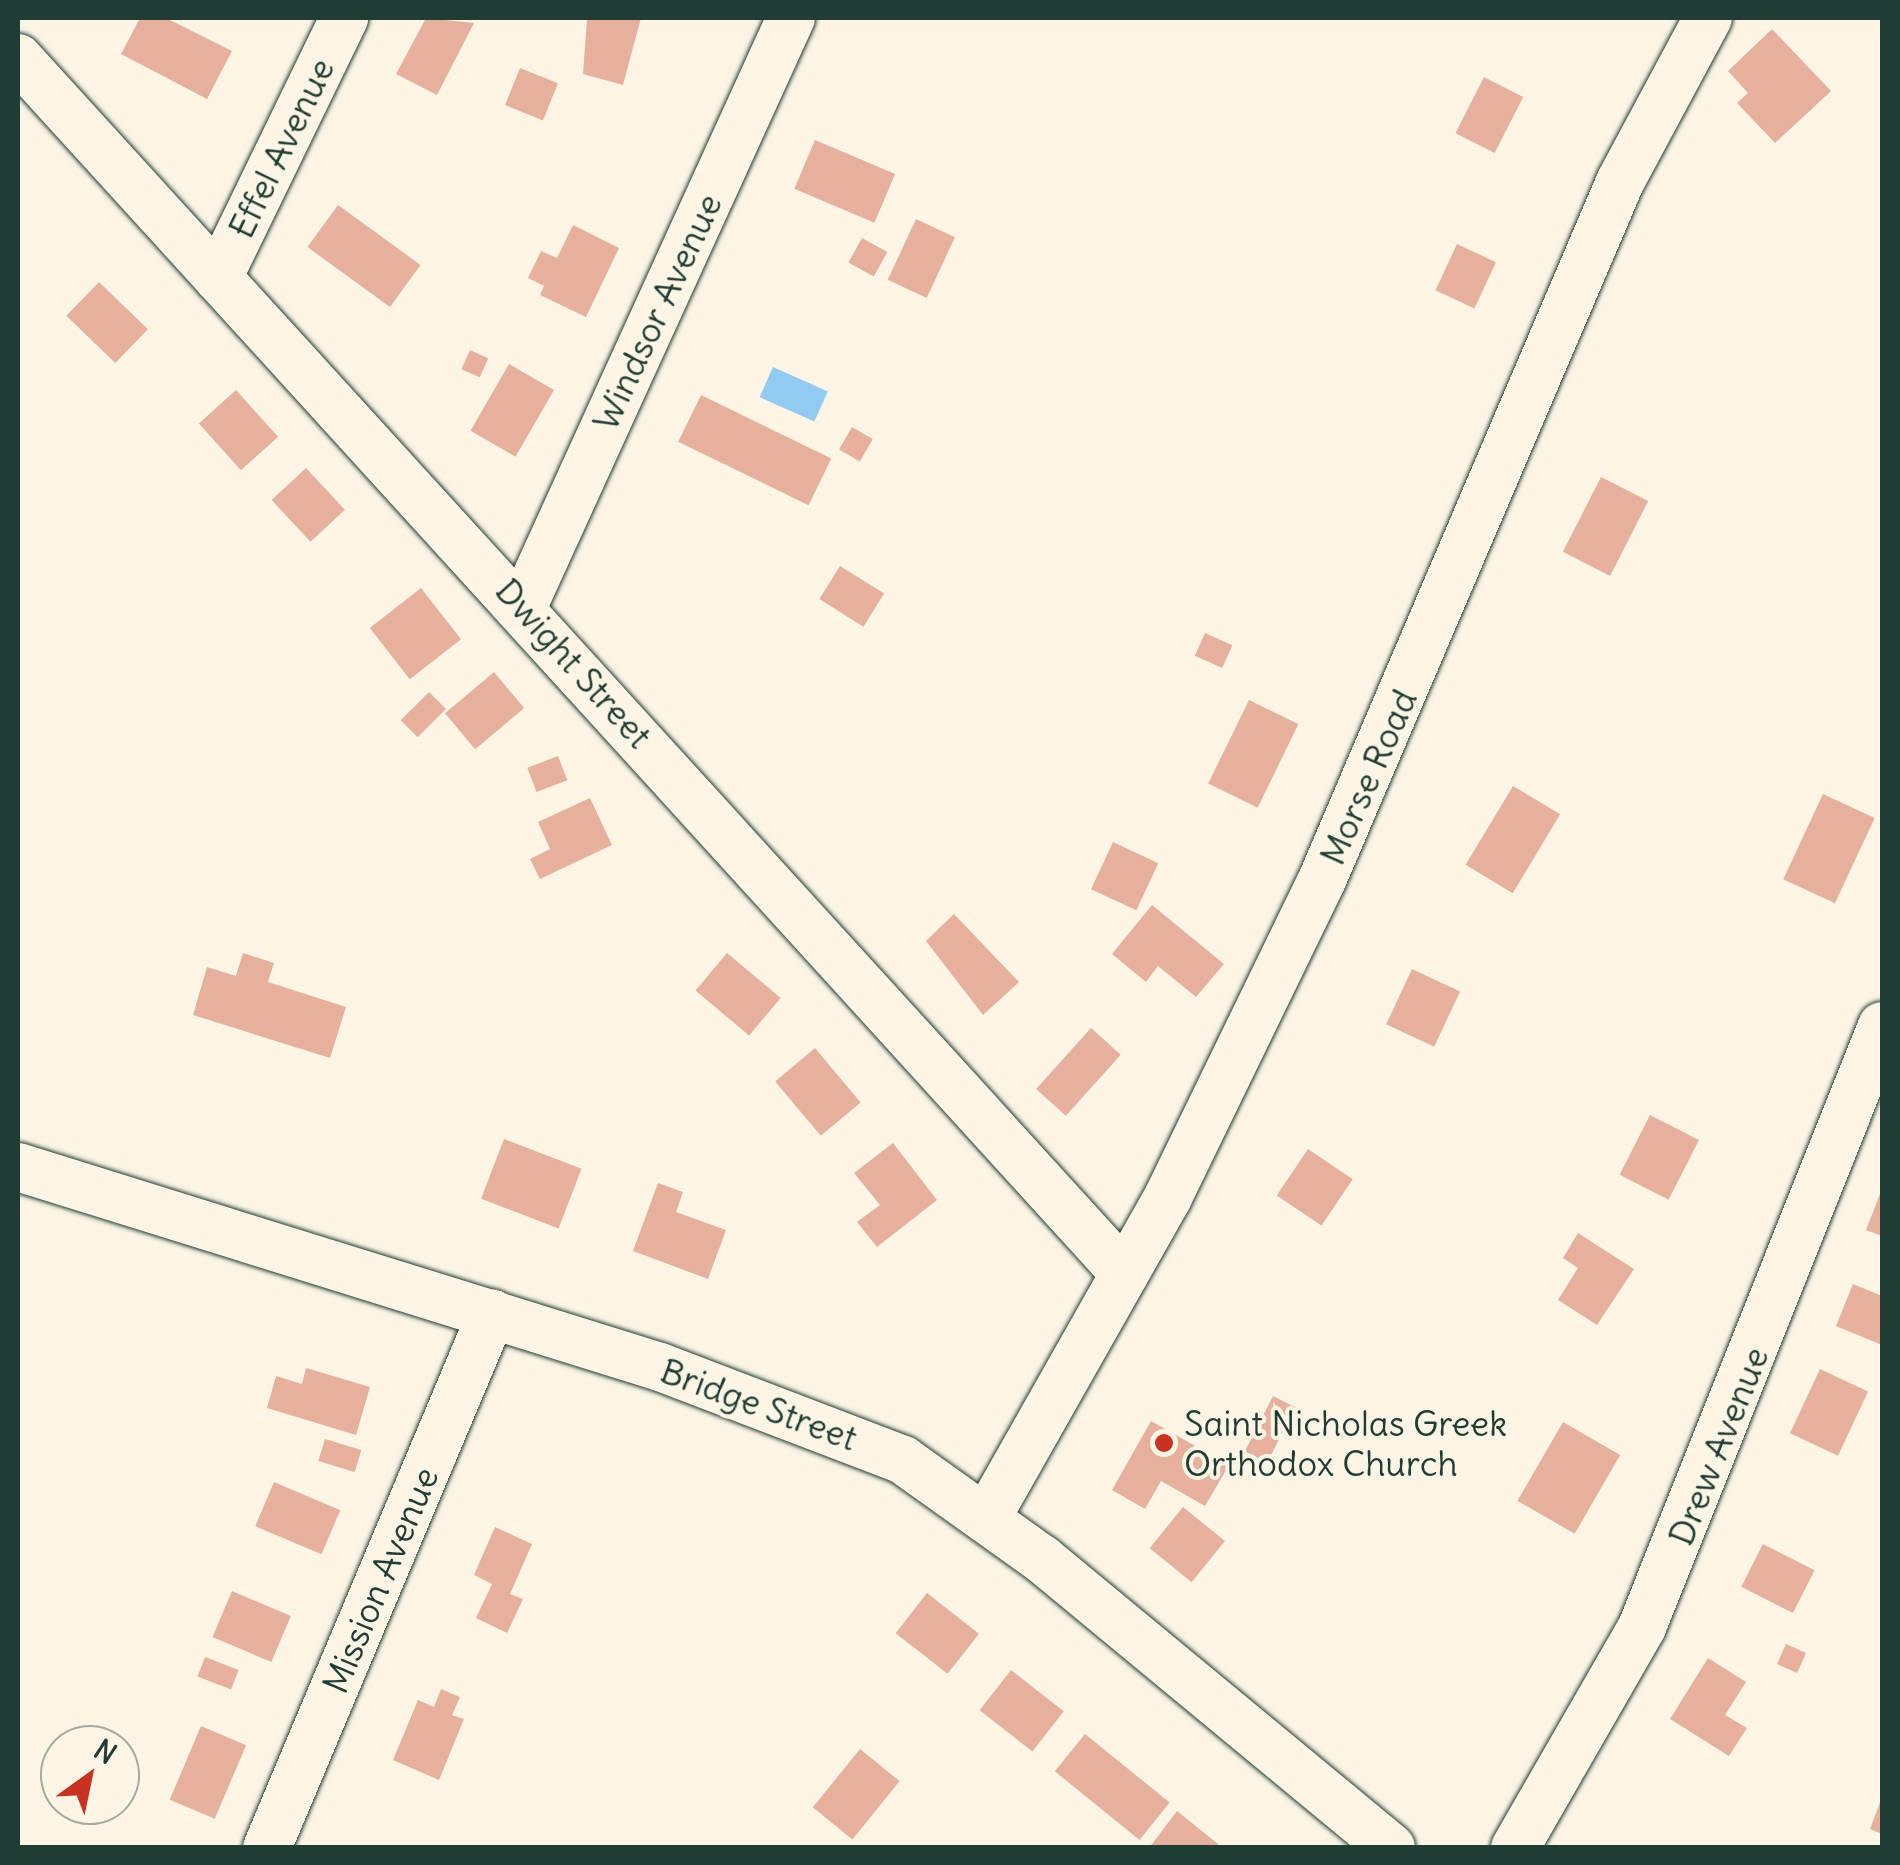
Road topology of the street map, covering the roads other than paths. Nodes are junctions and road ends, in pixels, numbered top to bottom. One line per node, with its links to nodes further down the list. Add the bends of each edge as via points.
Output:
1 (344, 18): 5 (street, Effel Avenue)
2 (791, 18): 6 (street, Windsor Avenue)
3 (1708, 18): 9 (street, Morse Road, via 1620,182 1322,880)
4 (18, 58): 5 (street, Dwight Street)
5 (218, 278): 6 (street, Dwight Street)
6 (522, 606): 9 (street, Dwight Street)
7 (1882, 1026): 14 (street, Drew Avenue, via 1642,1627)
8 (18, 1167): 10 (street, Bridge Street)
9 (1125, 1274): 11 (street, Morse Road)
10 (492, 1313): 11 (street, Bridge Street, via 816,1421 903,1460); 12 (street, Mission Avenue)
11 (987, 1516): 13 (street, Bridge Street)
12 (267, 1848)
13 (1391, 1848)
14 (1515, 1848)

